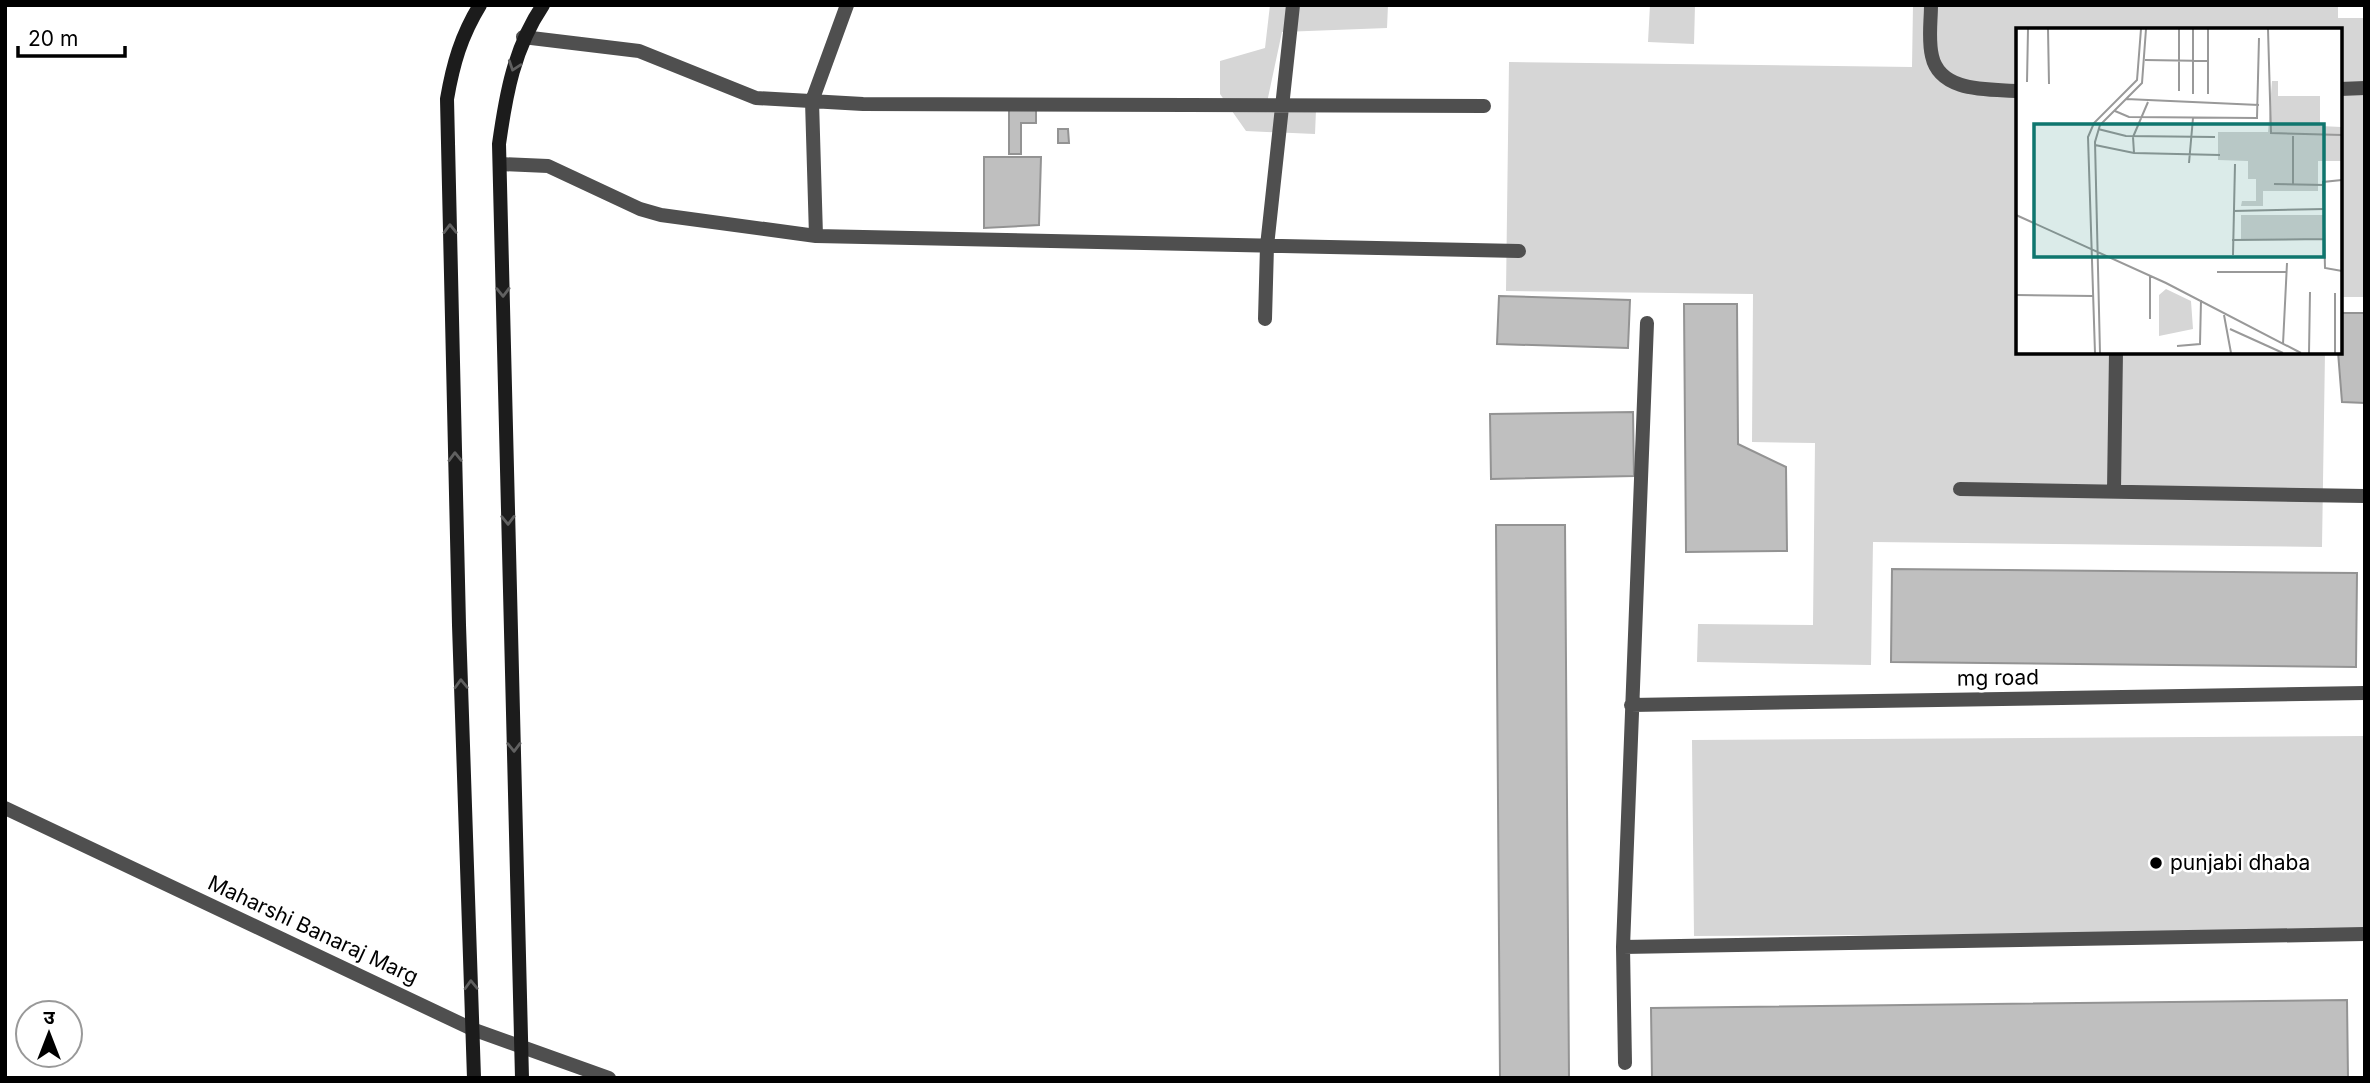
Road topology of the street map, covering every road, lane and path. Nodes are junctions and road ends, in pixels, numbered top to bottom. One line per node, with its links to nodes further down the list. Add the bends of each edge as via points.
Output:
1 (480, 5): 28 (street, one-way to 1, via 447,99 454,60)
2 (543, 5): 6 (street)
3 (847, 5): 10 (street)
4 (1293, 5): 11 (street)
5 (1931, 5): 9 (street, via 1932,56 1939,70 1953,82 1969,87)
6 (523, 37): 10 (street, via 639,51 756,98); 13 (street, one-way to 13, via 508,84)
7 (2365, 88): 8 (street)
8 (2342, 89)
9 (2016, 91)
10 (812, 101): 11 (street); 14 (street)
11 (1284, 106): 12 (street); 15 (street)
12 (1484, 106)
13 (499, 164): 14 (street, via 548,166 661,215); 29 (street, one-way to 29)
14 (816, 236): 15 (street)
15 (1267, 246): 16 (street); 17 (street)
16 (1519, 251)
17 (1265, 319)
18 (1647, 323): 24 (street)
19 (2116, 354): 21 (street)
20 (1960, 489): 21 (street)
21 (2114, 490): 22 (street)
22 (2365, 496)
23 (2365, 693): 24 (street, mg road)
24 (1631, 705): 27 (street)
25 (5, 808): 28 (street, Maharshi Banaraj Marg)
26 (2365, 934): 27 (street)
27 (1623, 947): 30 (street)
28 (472, 1029): 29 (street, Maharshi Banaraj Marg); 31 (street)
29 (521, 1046): 32 (street); 33 (street, Maharshi Banaraj Marg)
30 (1626, 1063)
31 (474, 1078)
32 (522, 1078)
33 (608, 1078)

